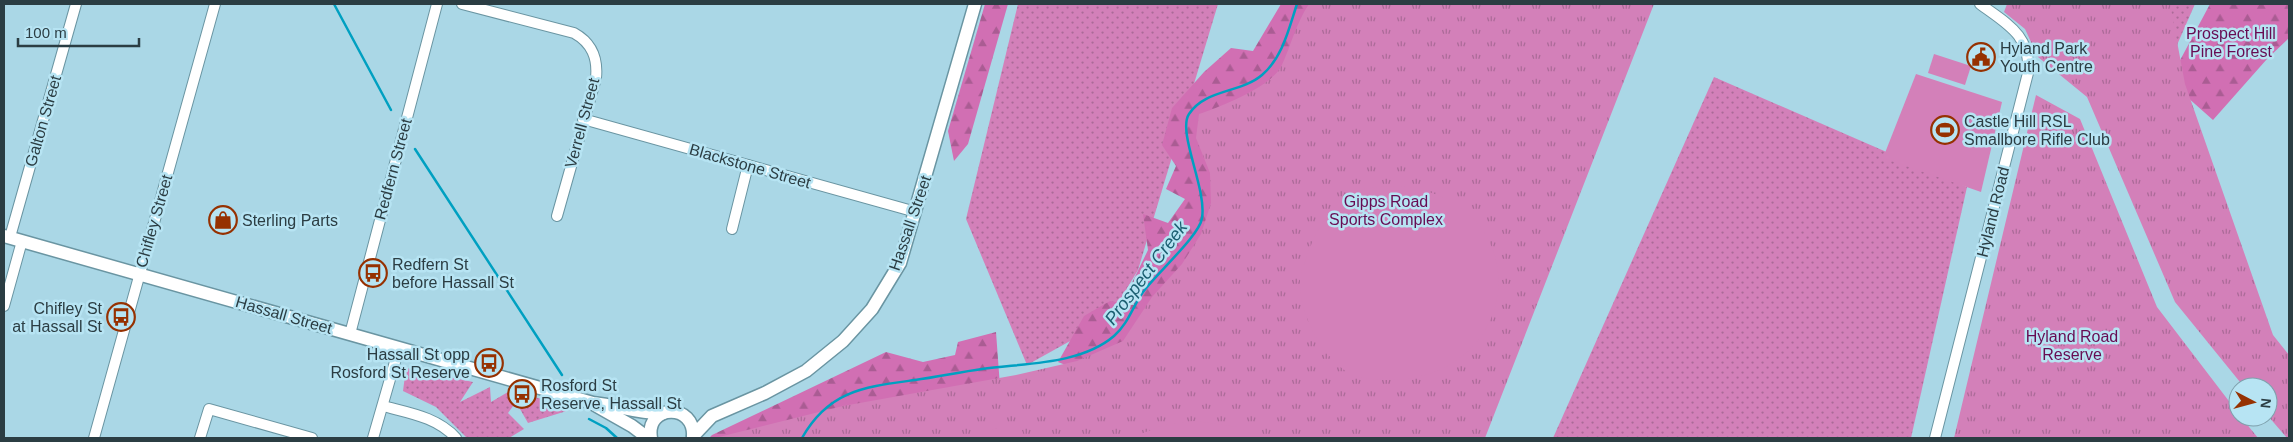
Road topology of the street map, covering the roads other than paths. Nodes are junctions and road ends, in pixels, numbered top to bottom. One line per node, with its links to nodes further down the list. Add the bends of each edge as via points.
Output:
1 (76, 4): 12 (street, Galton Street)
2 (215, 4): 13 (street, Chifley Street)
3 (437, 4): 15 (street, Redfern Street)
4 (462, 4): 7 (street, Verrell Street, via 583,38 592,51 597,68)
5 (975, 4): 9 (main road, Hassall Street)
6 (1980, 4): 29 (street, Hyland Road, via 2017,32 2026,45 2028,73)
7 (584, 119): 8 (street, Blackstone Street); 10 (street, Verrell Street)
8 (748, 165): 9 (street, Blackstone Street); 11 (street)
9 (916, 212): 21 (main road, Hassall Street, via 900,263 872,309 843,341 806,371)
10 (557, 216)
11 (732, 229)
12 (12, 238): 13 (main road, Hassall Street); 14 (street, Galton Street)
13 (139, 275): 15 (main road, Hassall Street); 23 (street, Chifley Street)
14 (4, 306)
15 (350, 334): 16 (main road, Hassall Street)
16 (399, 348): 17 (main road, Hassall Street); 18 (street)
17 (593, 403): 19 (main road, Hassall Street, via 649,414); 28 (main road, Hassall Street)
18 (382, 406): 26 (street); 27 (street, via 434,420)
19 (663, 413): 20 (main road, Hassall Street, via 671,411); 28 (main road, via 651,425)
20 (685, 416): 21 (main road, Hassall Street); 22 (main road, via 691,424)
21 (712, 416): 22 (main road, Hassall Street)
22 (693, 437)
23 (94, 438)
24 (200, 438): 25 (street, via 209,409)
25 (312, 438)
26 (373, 438)
27 (456, 438)
28 (649, 438)
29 (1935, 438)

